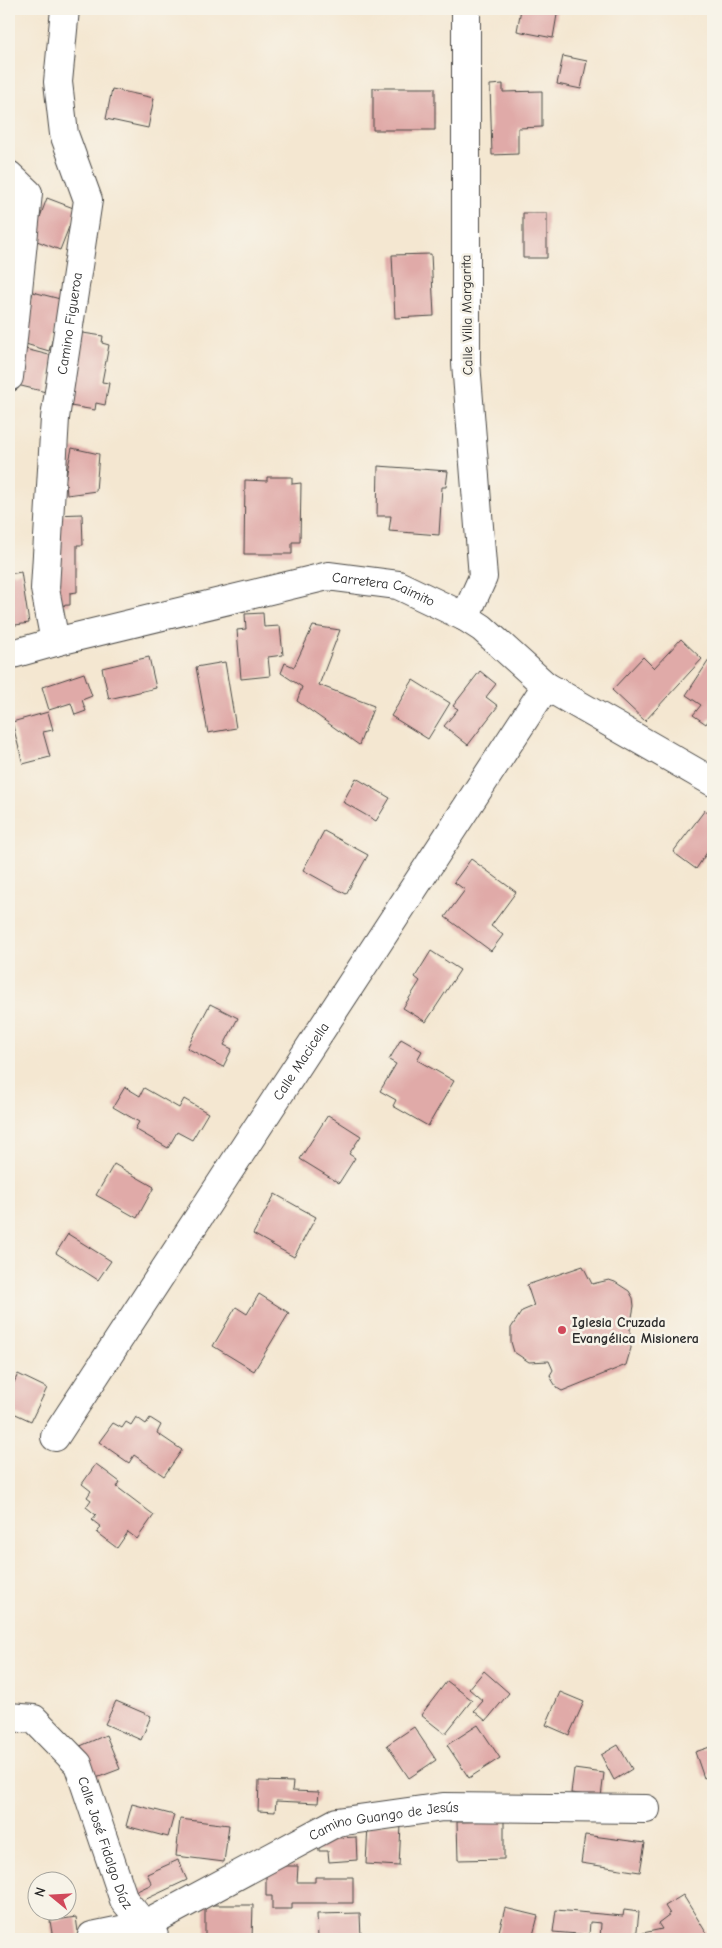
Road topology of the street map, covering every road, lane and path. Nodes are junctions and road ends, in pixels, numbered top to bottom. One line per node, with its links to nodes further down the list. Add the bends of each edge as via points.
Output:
1 (65, 9): 6 (street, Camino Figueroa, via 58,82 64,134 88,200 55,418 45,589)
2 (466, 9): 5 (street, Calle Villa Margarita, via 466,363 483,577)
3 (9, 175): 4 (street, via 28,194)
4 (9, 377)
5 (465, 618): 6 (street, Carretera Caimito, via 398,585 328,576); 8 (street, Carretera Caimito, via 482,628)
6 (55, 642): 7 (street, Carretera Caimito)
7 (9, 655)
8 (546, 686): 9 (street, Carretera Caimito); 10 (street, Calle Macicella)
9 (713, 782)
10 (55, 1437)
11 (9, 1717): 13 (street, Calle José Fidalgo Díaz, via 34,1719 78,1764 124,1900)
12 (646, 1809): 13 (street, Camino Guango de Jesús, via 443,1807 337,1822)
13 (150, 1932): 14 (street, Camino Guango de Jesús, via 92,1936)
14 (91, 1939)

